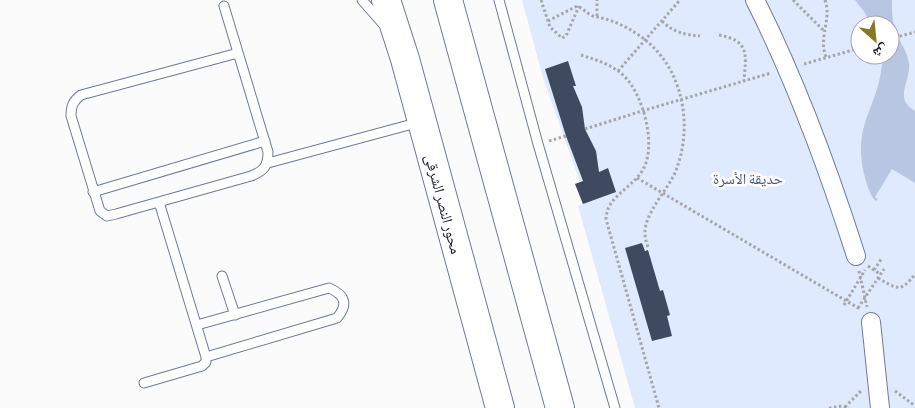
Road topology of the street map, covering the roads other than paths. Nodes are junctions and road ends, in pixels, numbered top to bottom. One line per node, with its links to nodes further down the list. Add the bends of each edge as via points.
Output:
1 (362, 0): 8 (lane, via 382,22)
2 (386, 0): 8 (main road, محور النصر الشرقى)
3 (448, 0): 22 (main road)
4 (499, 0): 23 (lane)
5 (755, 0): 14 (street, via 788,68)
6 (224, 6): 7 (lane)
7 (238, 53): 10 (lane); 12 (lane, via 74,100 71,116)
8 (405, 59): 9 (main road, محور النصر الشرقى)
9 (421, 122): 11 (lane); 21 (main road, محور النصر الشرقى)
10 (265, 142): 11 (lane); 12 (lane)
11 (268, 163): 13 (lane, via 261,172)
12 (93, 192): 13 (lane, via 100,211 107,216)
13 (159, 202): 18 (lane)
14 (865, 261)
15 (222, 276): 16 (lane)
16 (235, 315): 18 (lane); 19 (lane, via 329,288 339,292 344,300 343,310 337,318)
17 (870, 318): 24 (street)
18 (197, 325): 19 (lane)
19 (206, 357): 20 (lane, via 202,366)
20 (144, 383)
21 (500, 408)
22 (560, 408)
23 (615, 408)
24 (880, 408)

